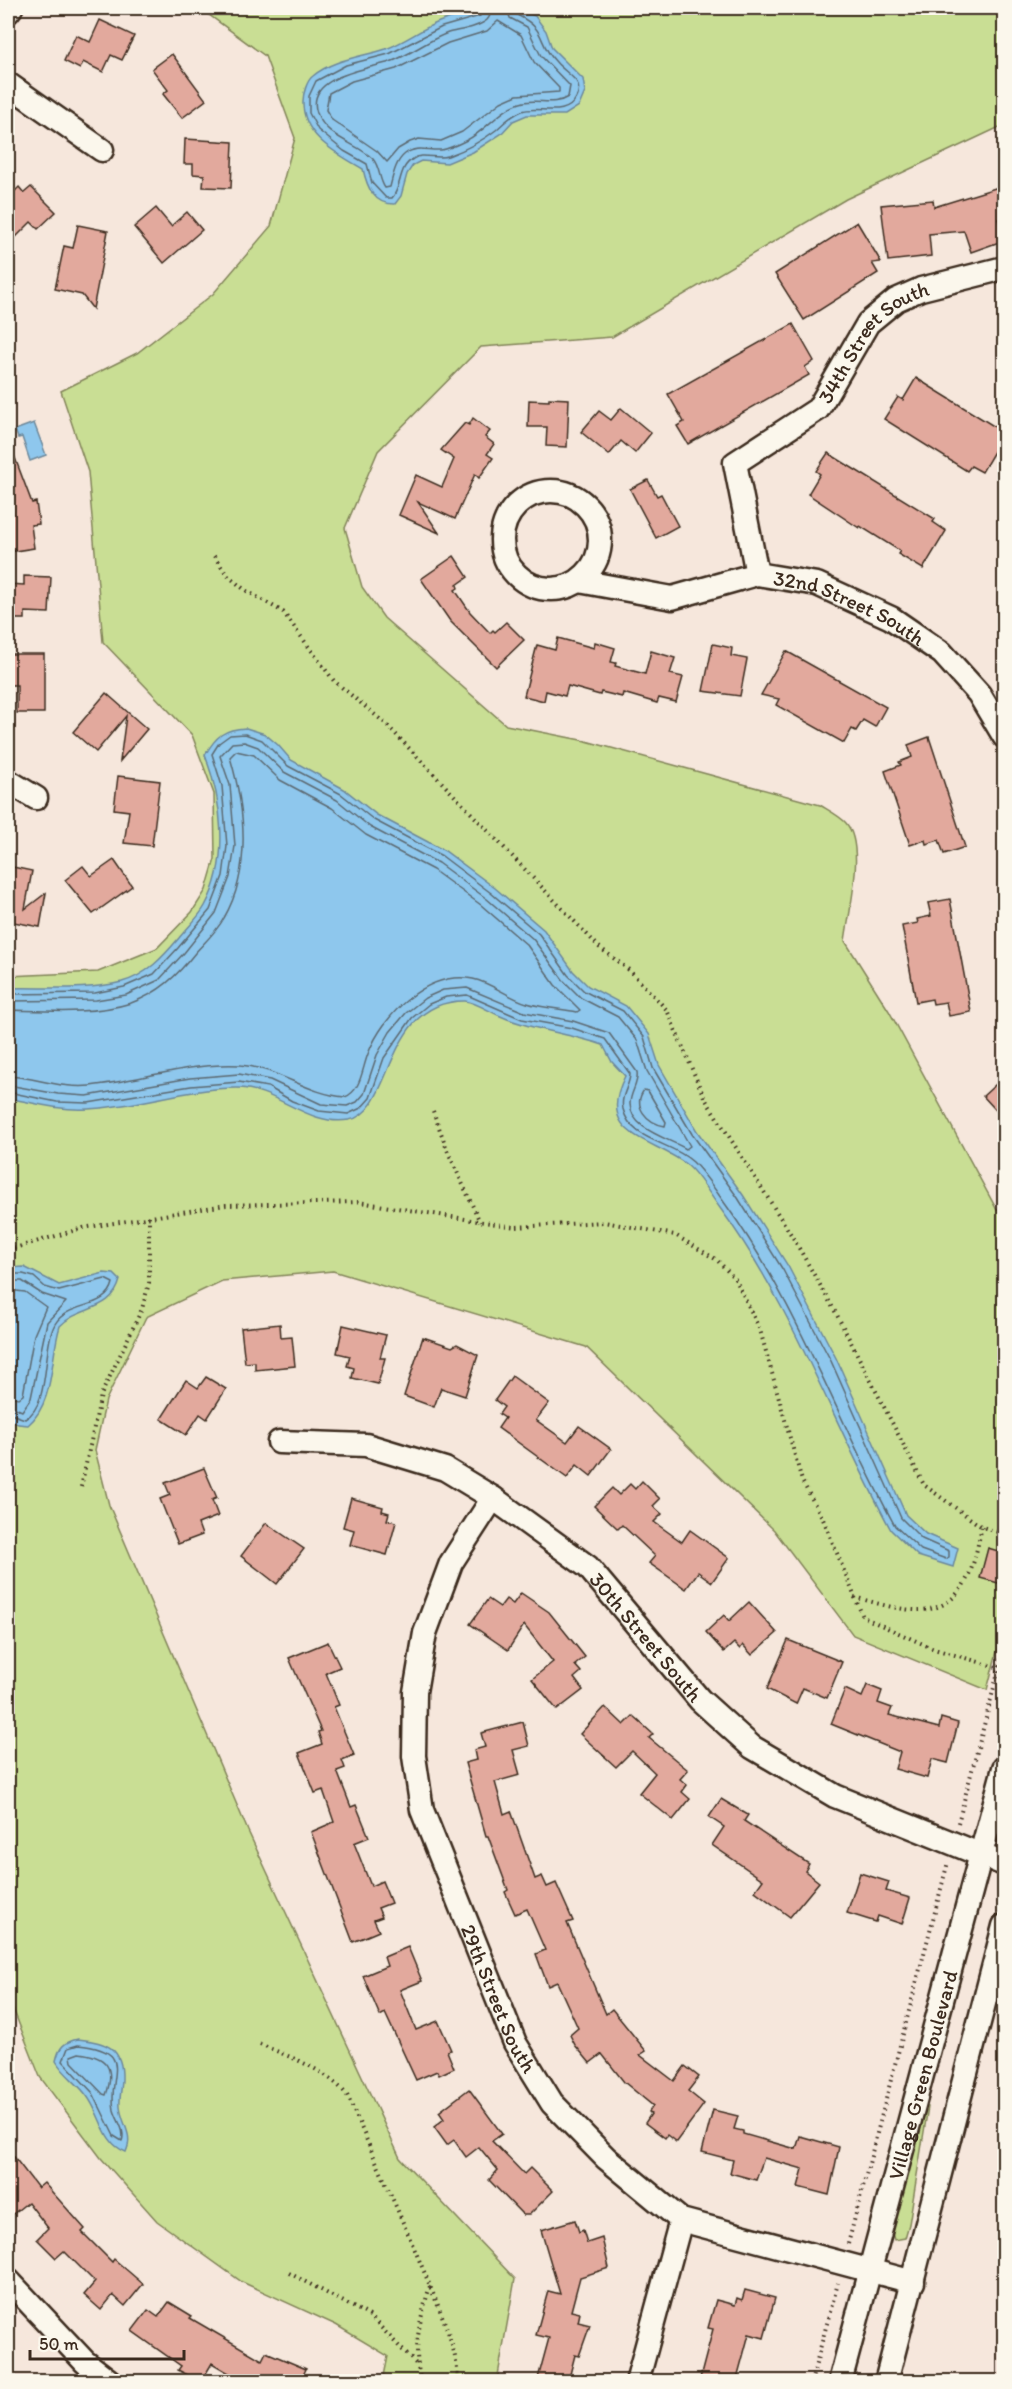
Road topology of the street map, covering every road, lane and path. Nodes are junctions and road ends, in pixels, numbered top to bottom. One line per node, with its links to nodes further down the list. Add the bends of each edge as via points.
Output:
1 (11, 8): 2 (street)
2 (8, 12)
3 (8, 84): 4 (street)
4 (102, 150)
5 (1005, 268): 7 (street, 34th Street South, via 921,289 896,300 868,323 818,409 735,462)
6 (214, 556): 19 (path, via 227,575 245,590 283,612 334,681 384,723 598,947 629,970 667,1010 704,1097 803,1255 924,1485)
7 (757, 574): 8 (street, 32nd Street South, via 672,598); 9 (street, 32nd Street South, via 817,584 891,618 942,653 979,694)
8 (579, 581): 8 (street, 32nd Street South, via 548,590 532,586 513,572 502,550 502,534 516,505 530,495 561,492 576,498 597,523 599,547 591,570)
9 (1005, 736)
10 (8, 781): 11 (street)
11 (36, 798)
12 (434, 1111): 14 (path)
13 (149, 1216): 14 (path, via 226,1205 359,1202); 15 (path, via 83,1228); 17 (path, via 149,1283 142,1309 101,1395)
14 (481, 1223): 21 (path, via 515,1227 604,1222 650,1229 675,1235 717,1260 736,1280 760,1330 802,1481 823,1519)
15 (8, 1250)
16 (279, 1442): 18 (street, 30th Street South, via 366,1445 445,1469)
17 (81, 1487)
18 (493, 1498): 25 (street, 30th Street South, via 588,1567 700,1700 752,1747 835,1796); 30 (street, 29th Street South, via 451,1563 425,1633 415,1692 414,1756 422,1810 515,2043 552,2103 606,2158)
19 (982, 1527): 20 (path); 21 (path, via 970,1572 958,1593 944,1604 928,1611 904,1610)
20 (1005, 1534)
21 (853, 1597): 23 (path, via 863,1617 892,1632 934,1650)
22 (1005, 1650): 23 (path)
23 (999, 1668): 25 (path)
24 (1005, 1768): 26 (street, Village Green Boulevard)
25 (953, 1844): 26 (street, 30th Street South); 31 (path)
26 (982, 1856): 27 (street, 30th Street South); 32 (street, Village Green Boulevard)
27 (1005, 1864)
28 (1005, 1926): 35 (street, Village Green Boulevard)
29 (260, 2044): 36 (path, via 318,2070 347,2095)
30 (681, 2220): 31 (street, 29th Street South); 41 (street)
31 (843, 2263): 32 (street, 29th Street South); 42 (path)
32 (868, 2270): 35 (street, 29th Street South); 43 (street, Village Green Boulevard)
33 (289, 2273): 37 (path, via 370,2316)
34 (8, 2280): 38 (street, via 85,2362)
35 (913, 2282): 44 (street, Village Green Boulevard)
36 (430, 2286): 37 (path, via 419,2322); 40 (path, via 457,2358)
37 (417, 2365): 39 (path)
38 (111, 2382)
39 (421, 2382)
40 (458, 2382)
41 (637, 2382)
42 (811, 2382)
43 (840, 2382)
44 (886, 2382)

